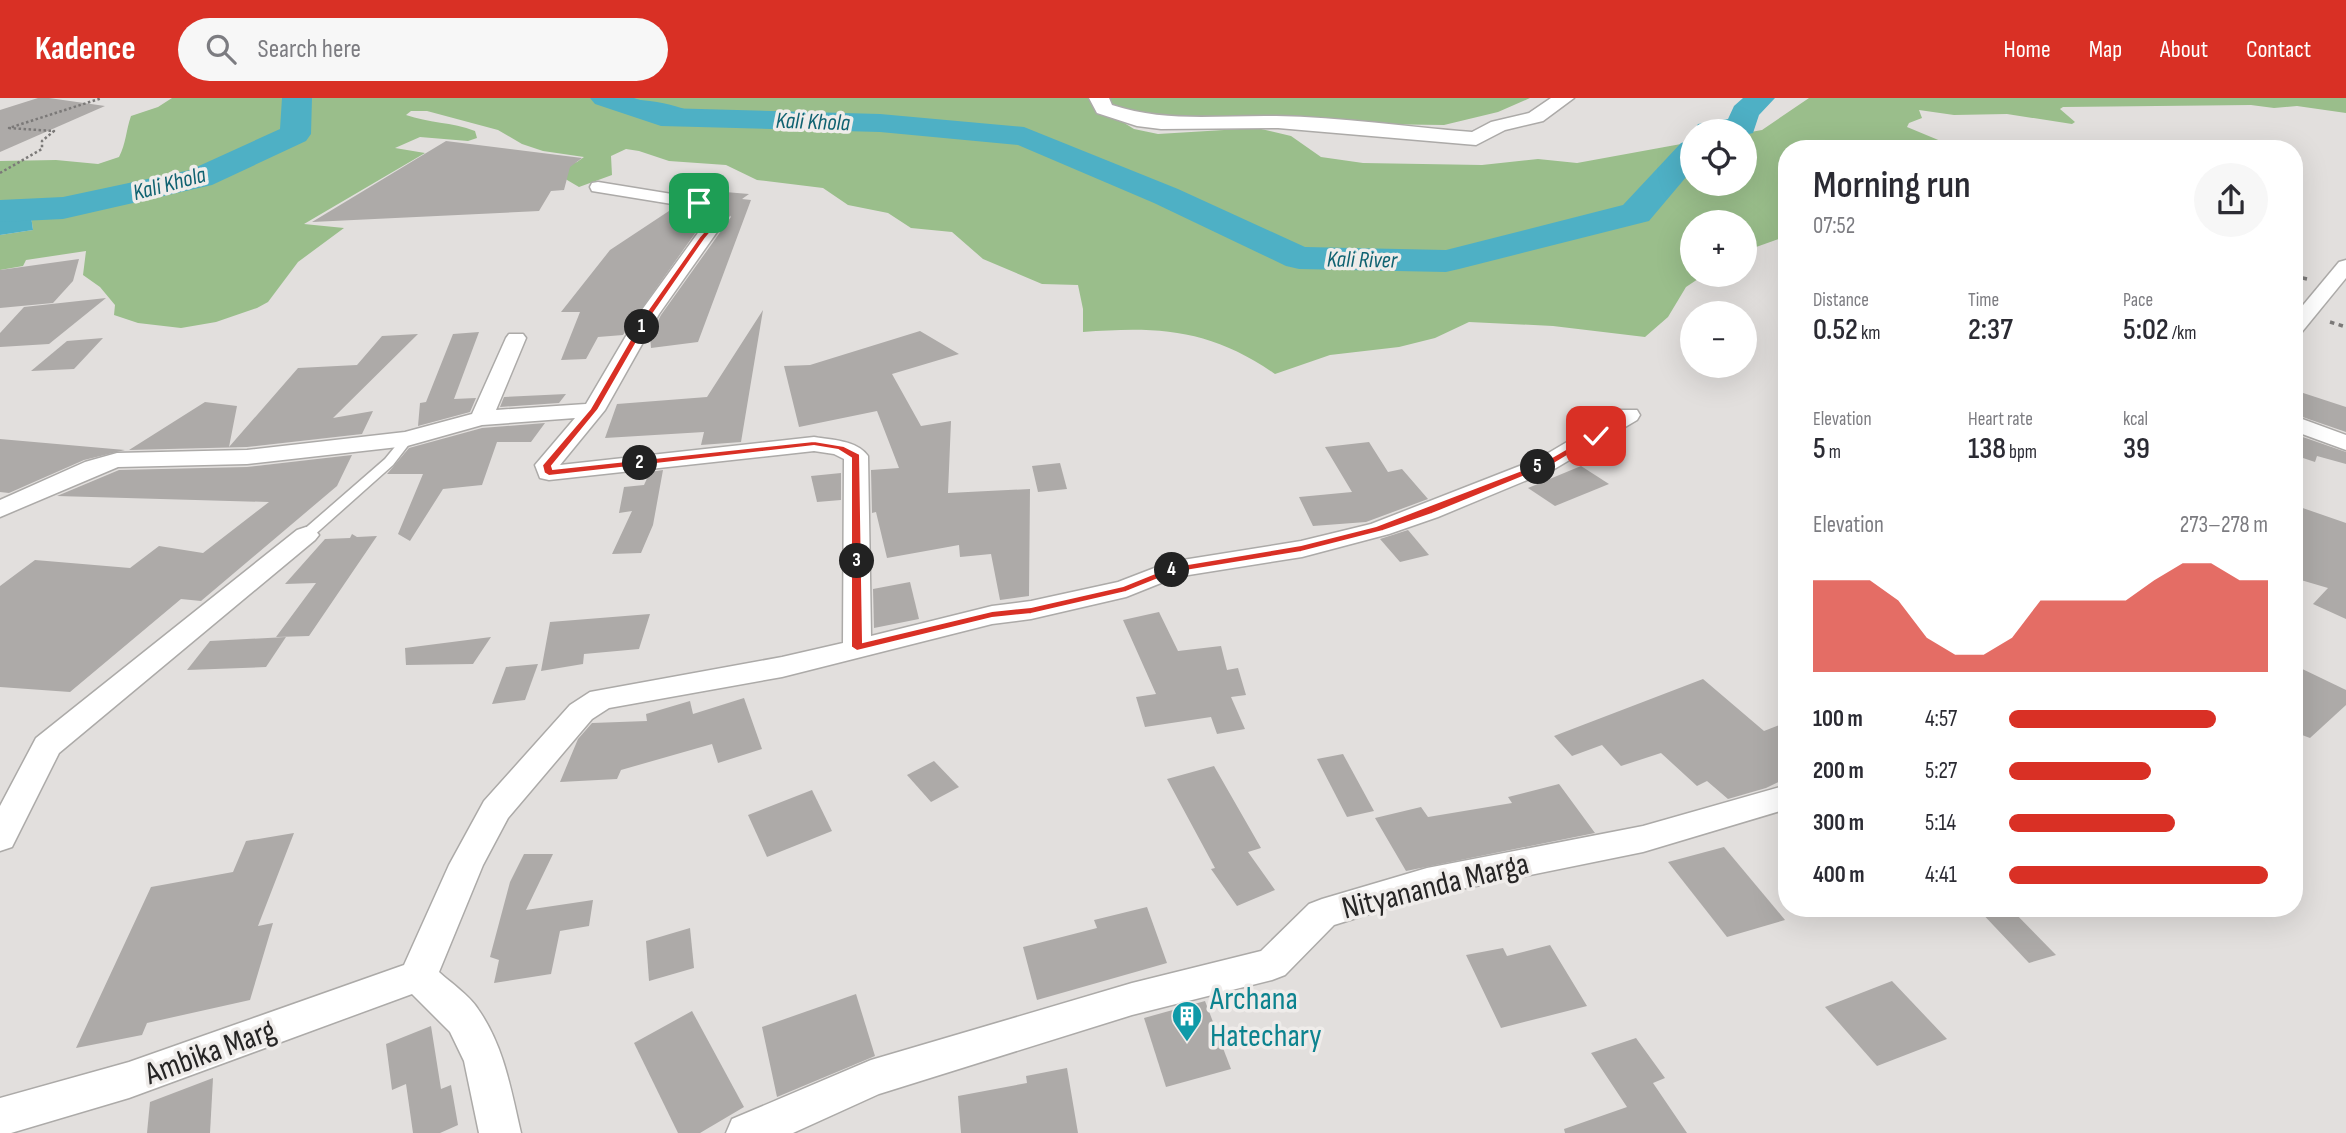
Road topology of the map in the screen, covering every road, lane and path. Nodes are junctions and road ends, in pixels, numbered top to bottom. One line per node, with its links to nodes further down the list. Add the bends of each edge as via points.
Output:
1 (102, 98): 4 (path, via 9,128 54,131 42,141 42,149)
2 (1099, 98): 3 (street, via 1104,109 1117,115 1161,123 1278,122 1469,139 1536,117)
3 (1564, 98)
4 (0, 173)
5 (598, 187): 9 (street, via 715,206 720,215 649,314)
6 (2346, 266): 7 (street)
7 (2303, 317)
8 (516, 338): 11 (street)
9 (594, 410): 11 (street); 17 (street, via 547,465 549,473 803,444 840,448 856,456)
10 (1629, 415): 17 (street, via 1548,463 1380,529 1301,549 1170,570 1126,589)
11 (481, 418): 13 (street)
12 (2303, 426): 14 (street)
13 (407, 439): 15 (street, via 247,457 117,460); 16 (lane, via 389,462)
14 (2346, 443)
15 (0, 509)
16 (306, 535): 19 (street, via 47,746)
17 (857, 647): 20 (street, via 782,667 600,699 581,712 496,810 466,865)
18 (1778, 800): 23 (street, Nityananda Marga, via 1643,839 1427,882 1322,914 1272,964 1132,999 871,1078)
19 (0, 838)
20 (418, 976): 21 (street, Ambika Marg, via 129,1080); 22 (street, via 464,1020 484,1060)
21 (0, 1117)
22 (500, 1133)
23 (747, 1133)

